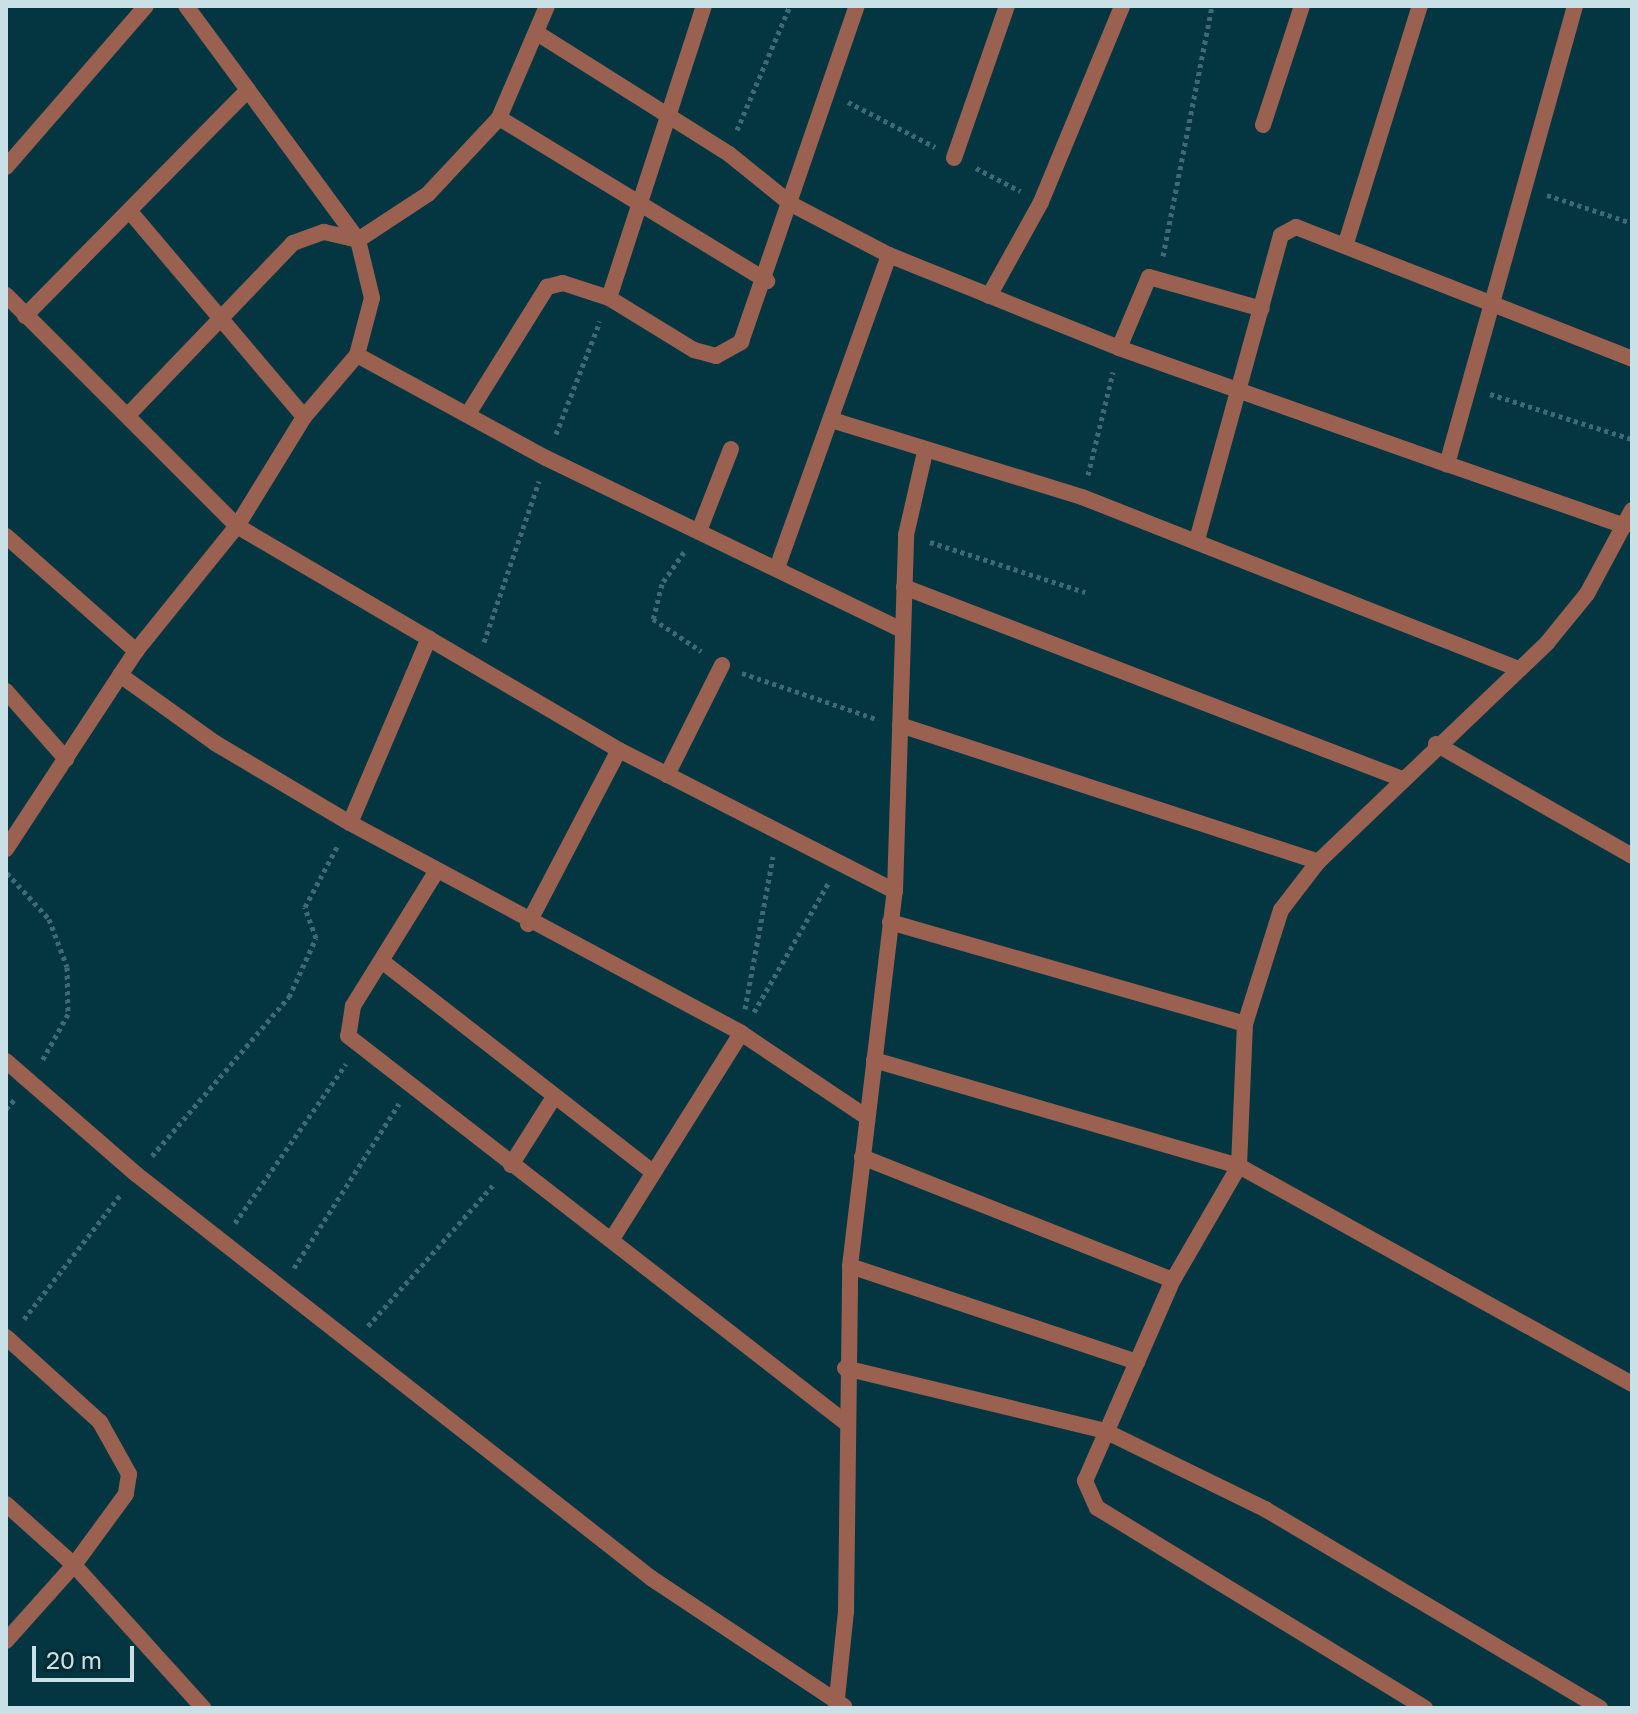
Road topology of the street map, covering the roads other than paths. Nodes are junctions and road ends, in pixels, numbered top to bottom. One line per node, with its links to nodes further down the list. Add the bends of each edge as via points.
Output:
1 (146, 6): 17 (street)
2 (186, 6): 12 (street)
3 (547, 6): 11 (street)
4 (704, 6): 13 (street)
5 (857, 6): 19 (street)
6 (1007, 6): 16 (street)
7 (1122, 6): 26 (street, via 1041,202)
8 (1302, 6): 15 (street)
9 (1420, 6): 22 (street)
10 (1575, 6): 28 (street)
11 (537, 33): 13 (street); 14 (street)
12 (248, 90): 20 (street); 21 (street)
13 (672, 116): 18 (street); 19 (street)
14 (499, 118): 18 (street); 21 (street, via 428,194)
15 (1263, 125)
16 (954, 158)
17 (6, 167)
18 (643, 204): 24 (street); 27 (street)
19 (791, 204): 23 (street); 24 (street)
20 (132, 214): 30 (street); 31 (street)
21 (358, 240): 30 (street, via 324,232 293,243); 33 (street, via 372,298)
22 (1346, 243): 28 (street); 29 (street, via 1309,228 1281,235)
23 (889, 255): 26 (street); 39 (street)
24 (767, 281): 27 (street, via 741,342 716,356)
25 (6, 295): 31 (street)
26 (989, 296): 32 (street)
27 (609, 298): 37 (street, via 563,283 547,287)
28 (1491, 305): 34 (street); 42 (street)
29 (1262, 309): 32 (street, via 1160,276 1144,282); 35 (street)
30 (216, 315): 36 (street); 38 (street)
31 (25, 316): 36 (street)
32 (1119, 348): 35 (street)
33 (357, 355): 37 (street); 38 (street)
34 (1632, 359)
35 (1238, 386): 42 (street); 47 (street)
36 (130, 413): 44 (street)
37 (468, 414): 45 (street, via 546,458)
38 (304, 417): 44 (street)
39 (835, 421): 41 (street); 48 (street)
40 (731, 449): 45 (street)
41 (925, 452): 47 (street, via 1082,497); 49 (street, via 906,535)
42 (1447, 464): 43 (street)
43 (1629, 518): 54 (street, via 1587,594)
44 (237, 526): 51 (street); 52 (street)
45 (699, 531): 48 (street)
46 (6, 536): 52 (street)
47 (1197, 540): 54 (street)
48 (777, 568): 50 (street)
49 (904, 587): 50 (street); 62 (street)
50 (902, 630): 57 (street)
51 (429, 638): 59 (street); 63 (street)
52 (136, 651): 55 (street)
53 (722, 665): 61 (street)
54 (1518, 669): 58 (street)
55 (120, 675): 60 (street); 63 (street, via 215,743)
56 (6, 691): 60 (street)
57 (900, 725): 66 (street); 68 (street)
58 (1436, 744): 62 (street); 65 (street)
59 (619, 750): 61 (street); 70 (street)
60 (66, 759): 64 (street)
61 (667, 775): 68 (street)
62 (1402, 779): 66 (street)
63 (350, 823): 67 (street)
64 (6, 849)
65 (1632, 856)
66 (1318, 862): 72 (street, via 1281,910)
67 (436, 872): 70 (street); 71 (street)
68 (895, 891): 69 (street)
69 (890, 922): 72 (street); 74 (street)
70 (528, 924): 73 (street)
71 (383, 962): 76 (street); 79 (street, via 347,1020 358,1047)
72 (1245, 1024): 80 (street)
73 (741, 1033): 77 (street); 81 (street)
74 (874, 1060): 77 (street); 80 (street)
75 (6, 1061): 94 (street, via 136,1174 651,1578)
76 (554, 1097): 79 (street); 81 (street)
77 (865, 1116): 78 (street)
78 (862, 1157): 83 (street); 84 (street)
79 (511, 1165): 82 (street)
80 (1239, 1166): 84 (street); 88 (street)
81 (654, 1173): 82 (street)
82 (612, 1239): 89 (street)
83 (850, 1266): 86 (street); 87 (street)
84 (1173, 1280): 86 (street)
85 (7, 1338): 92 (street, via 100,1422 129,1474 126,1494)
86 (1137, 1362): 90 (street)
87 (845, 1368): 89 (street); 90 (street)
88 (1632, 1384)
89 (845, 1422): 94 (street)
90 (1105, 1431): 96 (street, via 1084,1491 1097,1508); 97 (street, via 1265,1509)
91 (6, 1504): 92 (street)
92 (74, 1565): 93 (street); 95 (street)
93 (6, 1641)
94 (840, 1706)
95 (203, 1708)
96 (1425, 1708)
97 (1600, 1708)

